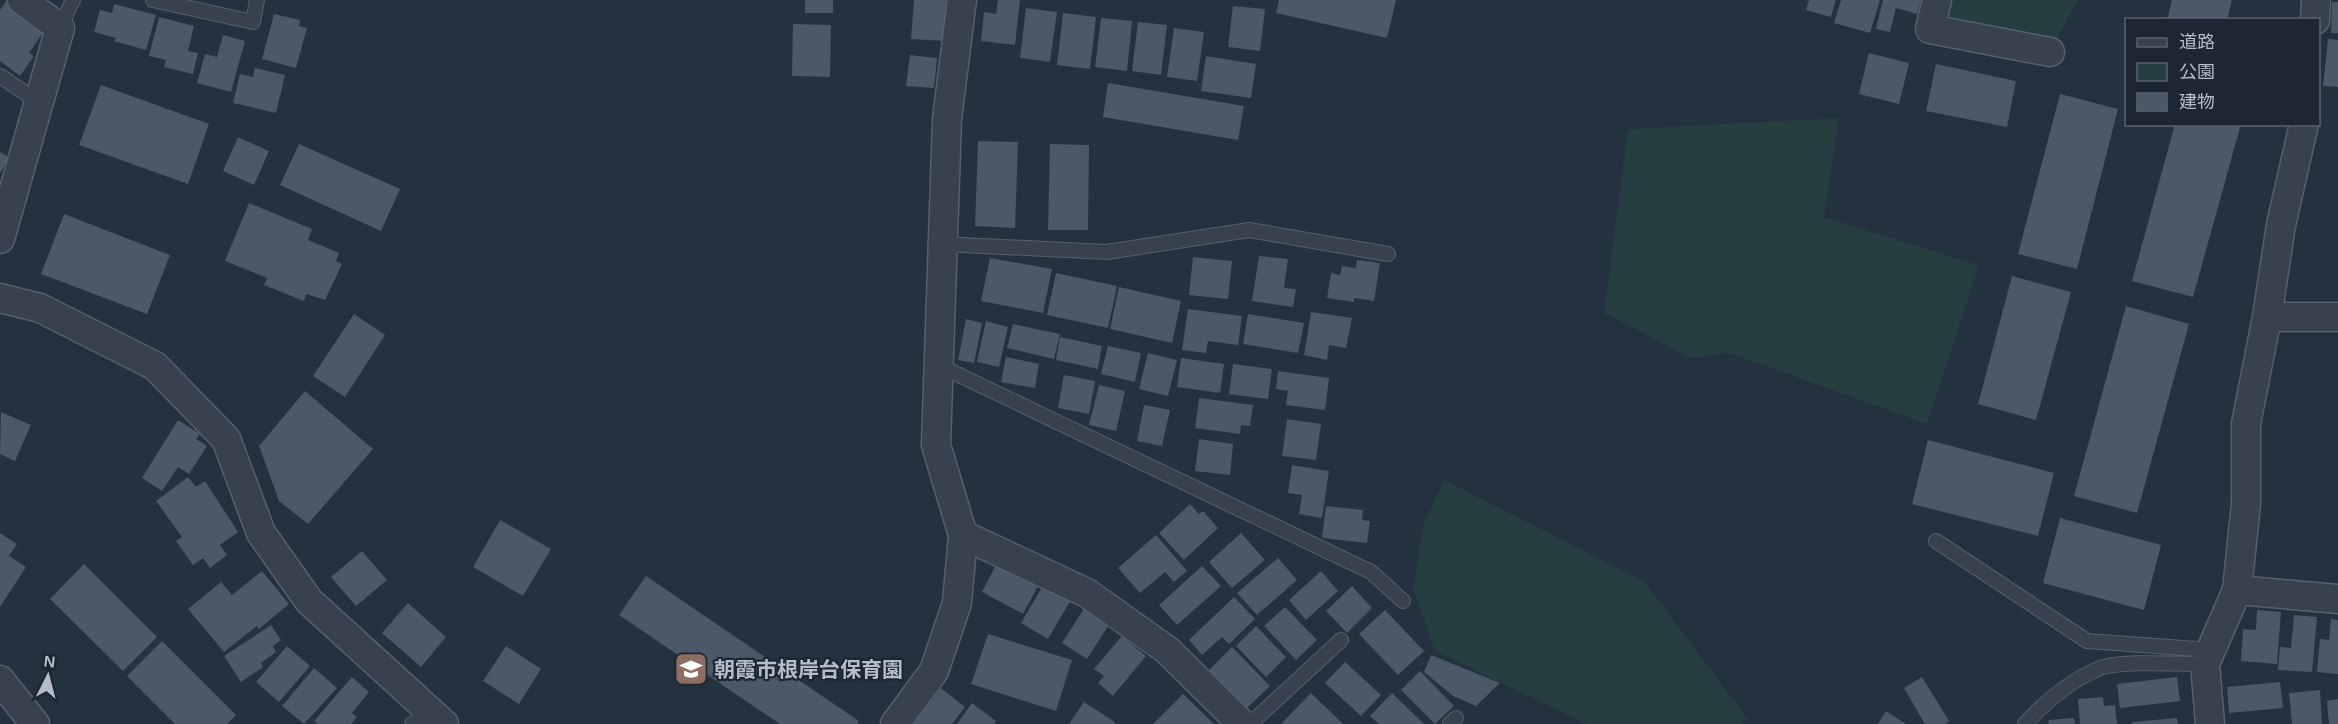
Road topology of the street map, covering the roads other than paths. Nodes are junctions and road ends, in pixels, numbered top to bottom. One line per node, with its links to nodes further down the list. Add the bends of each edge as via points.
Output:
1 (22, 0): 9 (street)
2 (73, 0): 9 (lane)
3 (153, 0): 4 (lane, via 253,22)
4 (257, 0)
5 (962, 0): 15 (street, via 947,119)
6 (1937, 0): 10 (street, via 1930,29)
7 (2316, 0): 8 (street)
8 (2315, 18)
9 (60, 28): 12 (street)
10 (2050, 52)
11 (0, 76): 12 (lane)
12 (40, 103): 14 (street)
13 (2304, 126): 18 (street, via 2281,225)
14 (0, 239)
15 (941, 244): 16 (lane, via 1107,252 1249,230); 20 (street)
16 (1388, 254)
17 (0, 298): 29 (street, via 40,308 155,366 225,439 261,533 309,601)
18 (2267, 317): 19 (street); 23 (street, via 2246,424 2246,504)
19 (2338, 317)
20 (938, 365): 21 (street, via 936,446); 25 (lane, via 1371,572)
21 (963, 535): 31 (street, via 957,603 934,671); 32 (street, via 1087,593 1167,650)
22 (1936, 541): 27 (lane, via 2087,641)
23 (2237, 590): 24 (street); 27 (street)
24 (2338, 599)
25 (1403, 601)
26 (1341, 640): 33 (lane)
27 (2208, 657): 34 (lane, via 2100,668 2047,700); 35 (street)
28 (0, 680): 30 (street)
29 (429, 720)
30 (35, 724)
31 (895, 724)
32 (1242, 724)
33 (1250, 724)
34 (2025, 724)
35 (2210, 724)

